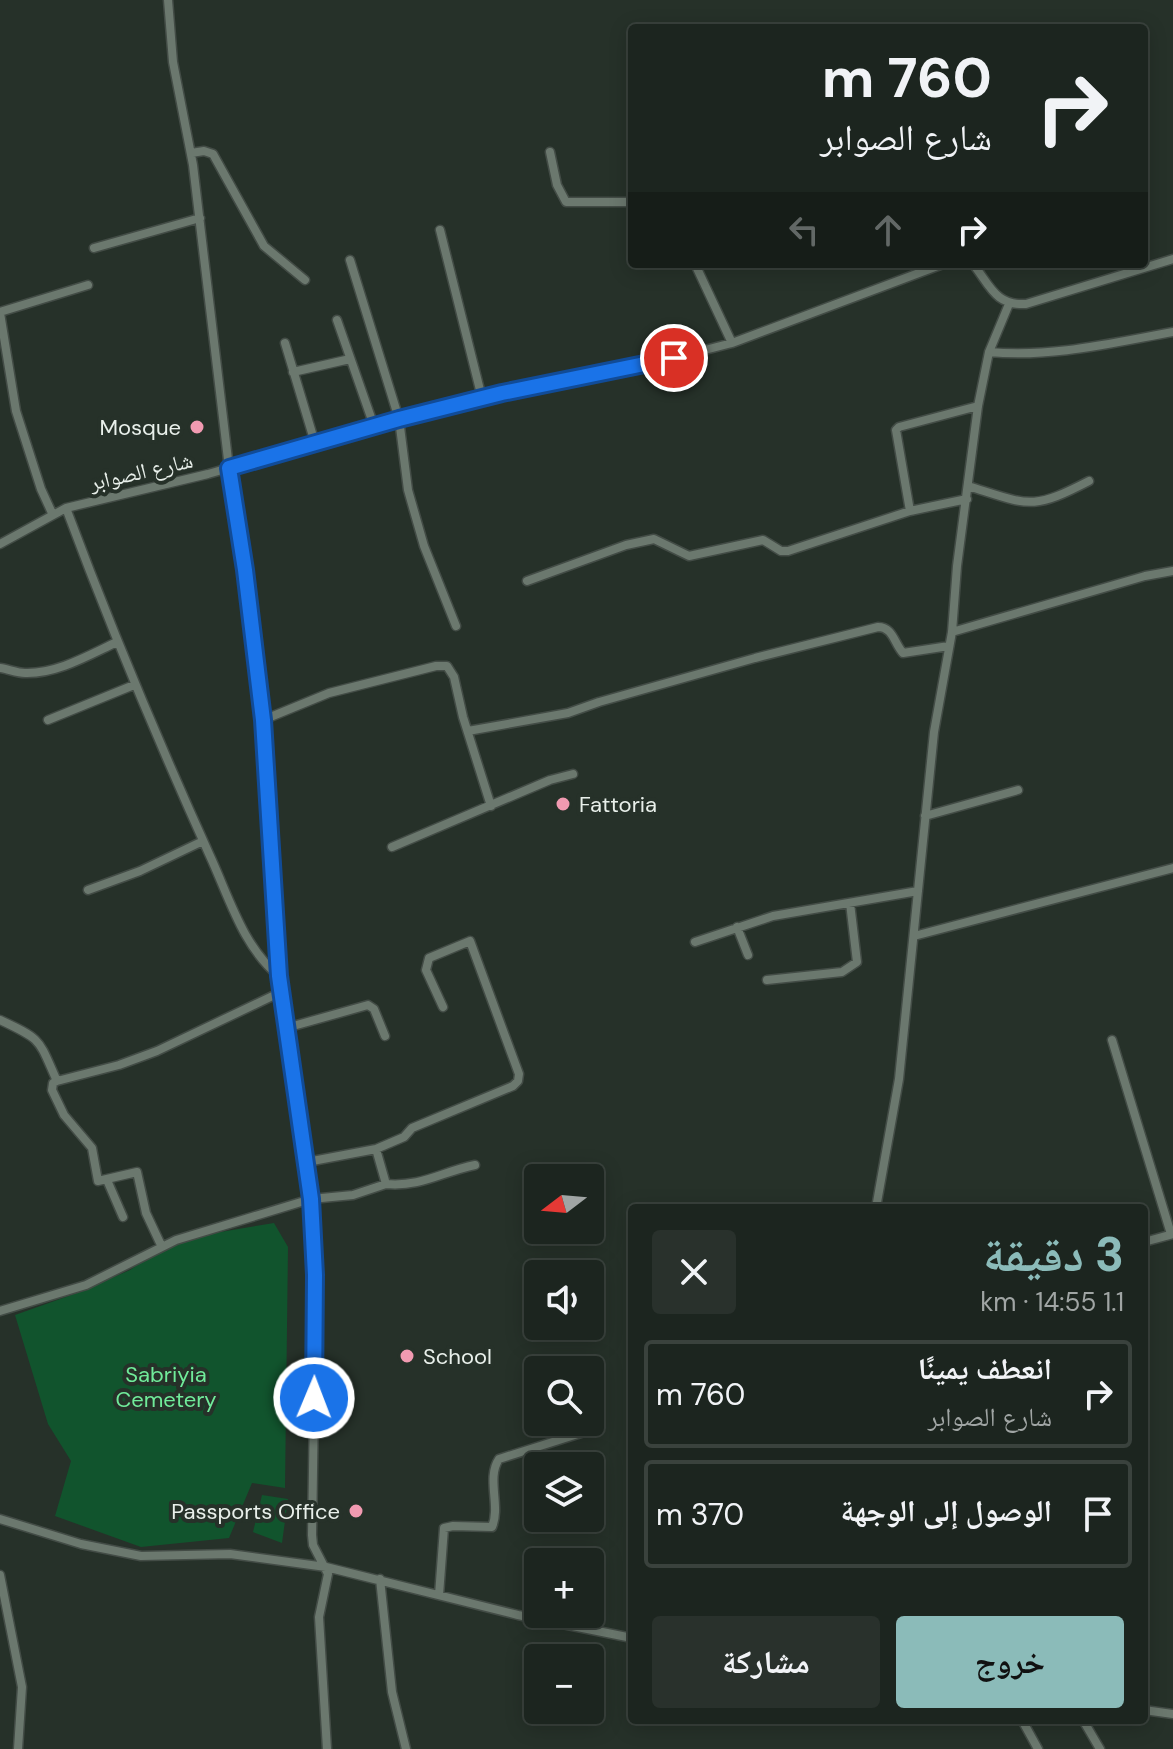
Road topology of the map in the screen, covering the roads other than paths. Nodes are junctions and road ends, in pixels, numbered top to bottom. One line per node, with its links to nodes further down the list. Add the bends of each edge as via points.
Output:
1 (168, 0): 3 (street, via 173,62)
2 (550, 152): 4 (street, via 566,202)
3 (191, 153): 5 (street); 16 (street, via 213,154 264,246)
4 (628, 202)
5 (200, 218): 7 (street); 32 (street)
6 (440, 230): 27 (street)
7 (94, 248)
8 (1172, 259): 10 (street); 15 (street)
9 (350, 260): 29 (street)
10 (1148, 266)
11 (697, 268): 23 (street)
12 (932, 268): 23 (street, شارع الصوابر)
13 (976, 268): 18 (street)
14 (1143, 268): 18 (street, via 1026,304)
15 (1173, 271)
16 (305, 280)
17 (88, 285): 19 (street)
18 (1009, 304): 24 (street)
19 (0, 312): 38 (street, via 16,411)
20 (337, 320): 25 (street)
21 (1173, 332): 24 (street, via 1079,350)
22 (285, 343): 26 (street)
23 (732, 343): 27 (street, شارع الصوابر)
24 (989, 352): 28 (street)
25 (350, 359): 26 (street); 30 (street)
26 (293, 372): 31 (street)
27 (482, 398): 29 (street, شارع الصوابر)
28 (978, 406): 34 (street); 37 (street, via 896,430)
29 (399, 419): 30 (street, شارع الصوابر); 42 (street, via 408,490)
30 (374, 426): 31 (street, شارع الصوابر)
31 (315, 443): 32 (street, شارع الصوابر)
32 (229, 468): 36 (street, شارع الصوابر); 49 (street)
33 (1089, 481): 34 (street, via 1035,503)
34 (968, 486): 35 (street)
35 (967, 499): 37 (street); 43 (street)
36 (66, 508): 38 (street, شارع الصوابر); 44 (street)
37 (910, 511): 41 (street, via 788,551 763,540 689,556 654,539)
38 (52, 513): 39 (street, شارع الصوابر)
39 (0, 544)
40 (1173, 571): 43 (street)
41 (527, 581)
42 (456, 626)
43 (952, 632): 45 (street)
44 (117, 642): 46 (street, via 41,672); 47 (street)
45 (949, 646): 50 (street, via 909,654 885,627 866,629 568,713); 54 (street)
46 (0, 668)
47 (134, 685): 48 (street); 55 (street)
48 (48, 720)
49 (263, 720): 50 (street, via 329,693 442,665 454,677); 65 (street)
50 (468, 731): 53 (street)
51 (573, 774): 53 (street)
52 (1018, 790): 54 (street)
53 (491, 806): 56 (street)
54 (925, 816): 59 (street)
55 (203, 841): 58 (street); 65 (street, via 257,956)
56 (392, 847)
57 (1173, 868): 62 (street)
58 (88, 890)
59 (918, 891): 60 (street); 62 (street)
60 (850, 903): 61 (street); 66 (street, via 857,962 842,972)
61 (737, 927): 63 (street); 64 (street)
62 (914, 936): 80 (street, via 899,1079)
63 (695, 942)
64 (748, 955)
65 (279, 976): 67 (street)
66 (767, 980)
67 (283, 991): 70 (street); 73 (street, via 157,1051)
68 (443, 1007): 74 (street, via 426,970 429,958 470,941 518,1081)
69 (0, 1020): 73 (street, via 40,1042)
70 (286, 1028): 71 (street, via 368,1005); 75 (street)
71 (385, 1036)
72 (1112, 1040): 82 (street)
73 (57, 1081): 77 (street, via 52,1090 59,1105 90,1143 98,1181)
74 (376, 1149): 75 (street); 78 (street)
75 (307, 1162): 79 (street)
76 (475, 1165): 78 (street, via 414,1185)
77 (107, 1180): 81 (street); 84 (street, via 137,1172 146,1213)
78 (386, 1184): 79 (street, via 353,1195)
79 (311, 1199): 84 (street); 88 (street, via 312,1535)
80 (877, 1204)
81 (123, 1217)
82 (1172, 1234): 83 (street)
83 (1148, 1241)
84 (161, 1245): 85 (street, via 97,1280)
85 (0, 1311)
86 (572, 1436): 91 (street, via 499,1459 494,1469 495,1523 487,1528 444,1528)
87 (0, 1519): 88 (street, via 141,1556 230,1554)
88 (326, 1567): 90 (street); 99 (street, via 319,1617)
89 (0, 1575): 92 (street)
90 (380, 1579): 91 (street); 100 (street, via 390,1680)
91 (439, 1595): 93 (street)
92 (3, 1606): 98 (street, via 22,1687)
93 (628, 1637)
94 (1148, 1711): 95 (street)
95 (1173, 1714)
96 (1024, 1724): 101 (street)
97 (1085, 1724): 102 (street)
98 (18, 1749)
99 (327, 1749)
100 (406, 1749)
101 (1038, 1749)
102 (1100, 1749)

